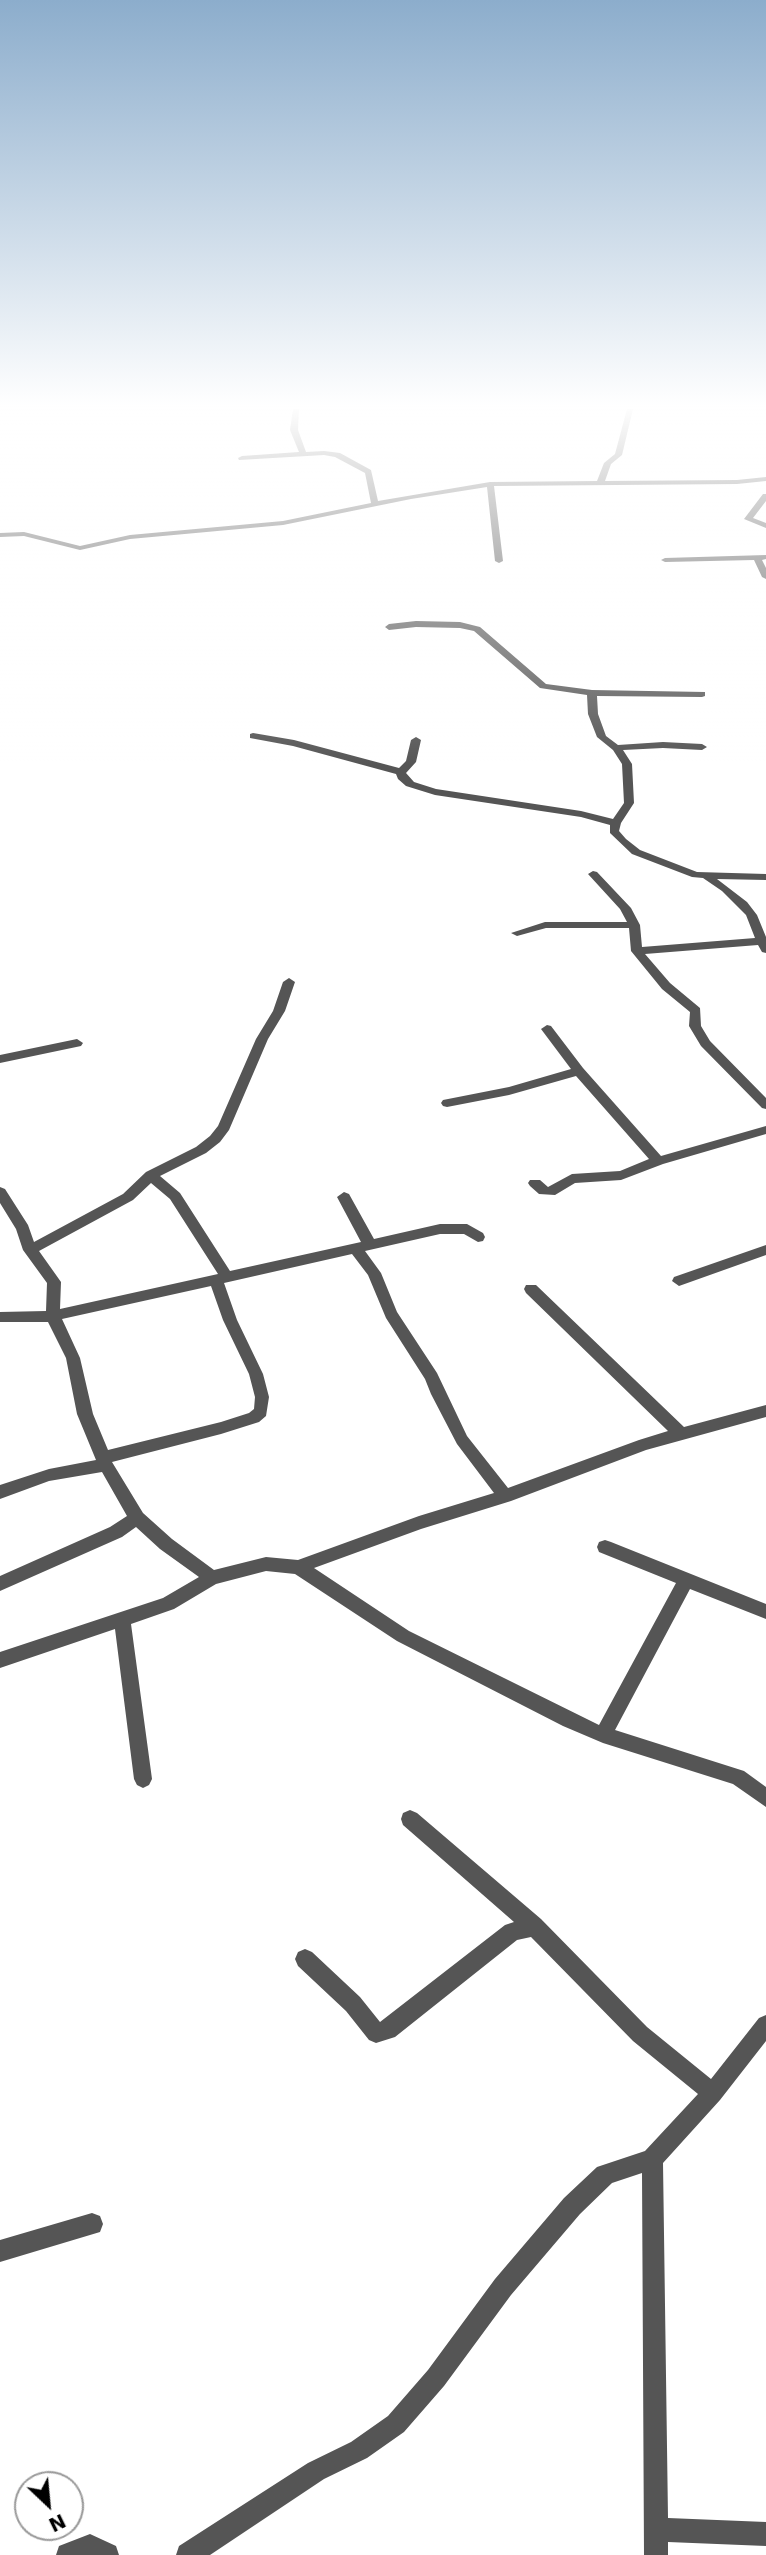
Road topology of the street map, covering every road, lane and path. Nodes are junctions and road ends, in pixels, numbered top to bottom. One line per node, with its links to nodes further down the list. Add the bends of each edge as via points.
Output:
1 (226, 528): 3 (street, via 130,537 80,548 23,534)
2 (495, 528): 6 (street)
3 (0, 535)
4 (762, 557): 5 (street); 7 (street)
5 (665, 560)
6 (499, 561)
7 (766, 577)
8 (389, 627): 9 (street, via 416,624 477,629 542,686)
9 (592, 693): 10 (street); 14 (street, via 593,714 602,737)
10 (702, 694)
11 (253, 736): 15 (street)
12 (416, 740): 15 (street, via 411,762)
13 (702, 747): 14 (street)
14 (616, 748): 16 (street, via 624,757 629,778 629,803)
15 (401, 772): 16 (street, via 410,784 435,792)
16 (615, 823): 18 (street, via 614,831 636,852)
17 (593, 874): 20 (street, via 615,895)
18 (706, 877): 19 (street); 22 (street, via 743,904)
19 (766, 877)
20 (634, 925): 21 (street, via 545,925); 23 (street)
21 (517, 933)
22 (764, 945): 23 (street)
23 (637, 951): 30 (street, via 666,986 690,1003 705,1043)
24 (289, 982): 33 (street, via 224,1127 201,1150)
25 (547, 1029): 28 (street)
26 (78, 1043): 27 (street)
27 (0, 1059)
28 (579, 1071): 29 (street); 32 (street)
29 (447, 1102)
30 (766, 1105)
31 (766, 1130): 32 (street)
32 (658, 1161): 34 (street, via 621,1175 572,1180 550,1192)
33 (151, 1175): 39 (street, via 128,1197); 41 (street, via 175,1196)
34 (535, 1183)
35 (344, 1197): 38 (street)
36 (2, 1200): 39 (street, via 23,1228)
37 (478, 1237): 38 (street, via 458,1227)
38 (363, 1246): 41 (street); 50 (street, via 391,1314 432,1377 462,1440)
39 (30, 1250): 44 (street, via 54,1282)
40 (766, 1250): 42 (street)
41 (222, 1278): 44 (street); 48 (street, via 230,1320 257,1374 261,1412 254,1418)
42 (679, 1281)
43 (531, 1289): 47 (street)
44 (53, 1316): 45 (street); 48 (street, via 73,1358 85,1414)
45 (0, 1317)
46 (766, 1411): 47 (street)
47 (681, 1434): 50 (street)
48 (104, 1461): 49 (street); 51 (street)
49 (0, 1492)
50 (505, 1496): 53 (street)
51 (137, 1518): 54 (street); 56 (street)
52 (605, 1547): 55 (street)
53 (298, 1567): 54 (street, via 266,1564); 60 (street, via 402,1636)
54 (212, 1578): 58 (street, via 168,1604)
55 (686, 1580): 57 (street); 60 (street)
56 (0, 1584)
57 (766, 1612)
58 (122, 1618): 59 (street); 61 (street)
59 (0, 1660)
60 (603, 1735): 62 (street, via 738,1777)
61 (143, 1779)
62 (766, 1798)
63 (410, 1819): 64 (street)
64 (534, 1926): 65 (street, via 512,1932 388,2030 376,2033); 67 (street, via 640,2034)
65 (305, 1959)
66 (766, 2025): 67 (street)
67 (713, 2093): 68 (street)
68 (652, 2159): 71 (street); 75 (street, via 605,2175 572,2206 396,2424)
69 (92, 2224): 70 (street)
70 (0, 2251)
71 (654, 2529): 72 (street); 76 (street)
72 (766, 2534)
73 (68, 2555): 74 (street, via 90,2546)
74 (107, 2555)
75 (188, 2555)
76 (656, 2555)

